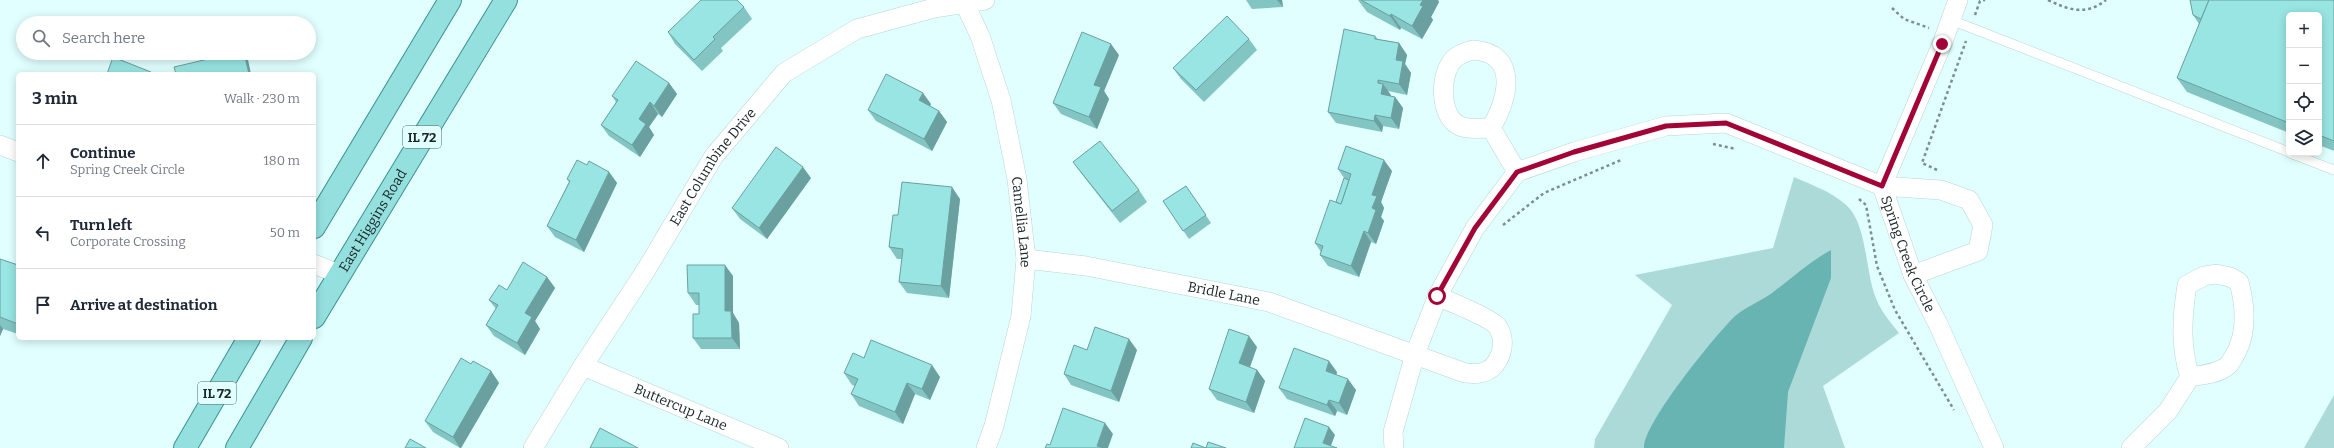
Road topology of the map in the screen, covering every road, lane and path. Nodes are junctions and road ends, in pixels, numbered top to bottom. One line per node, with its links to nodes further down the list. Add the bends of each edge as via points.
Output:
1 (450, 0): 24 (main road)
2 (506, 0): 28 (main road, East Higgins Road / IL 72)
3 (985, 0): 8 (street, East Columbine Drive)
4 (1958, 0): 9 (street)
5 (1985, 0): 10 (path, via 1980,1)
6 (2048, 0): 7 (path, via 2068,9 2083,11 2097,7)
7 (2106, 0)
8 (963, 1): 26 (street, Camellia Lane, via 980,36 1001,100 1017,179); 35 (street, East Columbine Drive, via 857,29 784,73 714,156 646,270)
9 (1951, 20): 10 (lane); 22 (street)
10 (1970, 27): 16 (lane); 20 (path, via 1922,163)
11 (1491, 128): 21 (street)
12 (1705, 144): 14 (path)
13 (0, 145): 15 (street)
14 (1737, 149)
15 (16, 151)
16 (2286, 151)
17 (2298, 156): 19 (lane)
18 (1624, 159): 25 (path, via 1544,194)
19 (2334, 170)
20 (1941, 171)
21 (1517, 172): 22 (street, Spring Creek Circle, via 1574,152 1666,126 1726,123); 30 (street, via 1475,228)
22 (1882, 186): 29 (street, Spring Creek Circle); 29 (street, via 1941,190 1968,200 1983,226 1978,251)
23 (1856, 196): 37 (path, via 1866,205 1877,266 1895,310)
24 (316, 224)
25 (1501, 226)
26 (1026, 259): 34 (street, Bridle Lane, via 1086,266 1269,302); 42 (street, Camellia Lane, via 1021,316 994,426)
27 (316, 265): 28 (street)
28 (339, 274): 31 (main road, East Higgins Road / IL 72)
29 (1913, 275): 44 (street, Spring Creek Circle)
30 (1437, 296): 34 (street); 34 (street, Bridle Lane, via 1497,325 1503,338 1501,354 1493,367 1481,373 1465,373)
31 (316, 314)
32 (248, 340): 38 (main road, IL 72)
33 (300, 340): 39 (main road)
34 (1415, 354): 43 (street, via 1393,432)
35 (583, 366): 40 (street, East Columbine Drive); 41 (street, Buttercup Lane)
36 (2190, 377): 36 (street, via 2184,358 2182,313 2188,285 2204,276 2216,274 2230,277 2240,282 2243,296 2245,324 2240,347 2227,367); 45 (street, via 2168,411)
37 (1957, 417)
38 (185, 448)
39 (237, 448)
40 (533, 448)
41 (779, 448)
42 (986, 448)
43 (1394, 448)
44 (1994, 448)
45 (2131, 448)

